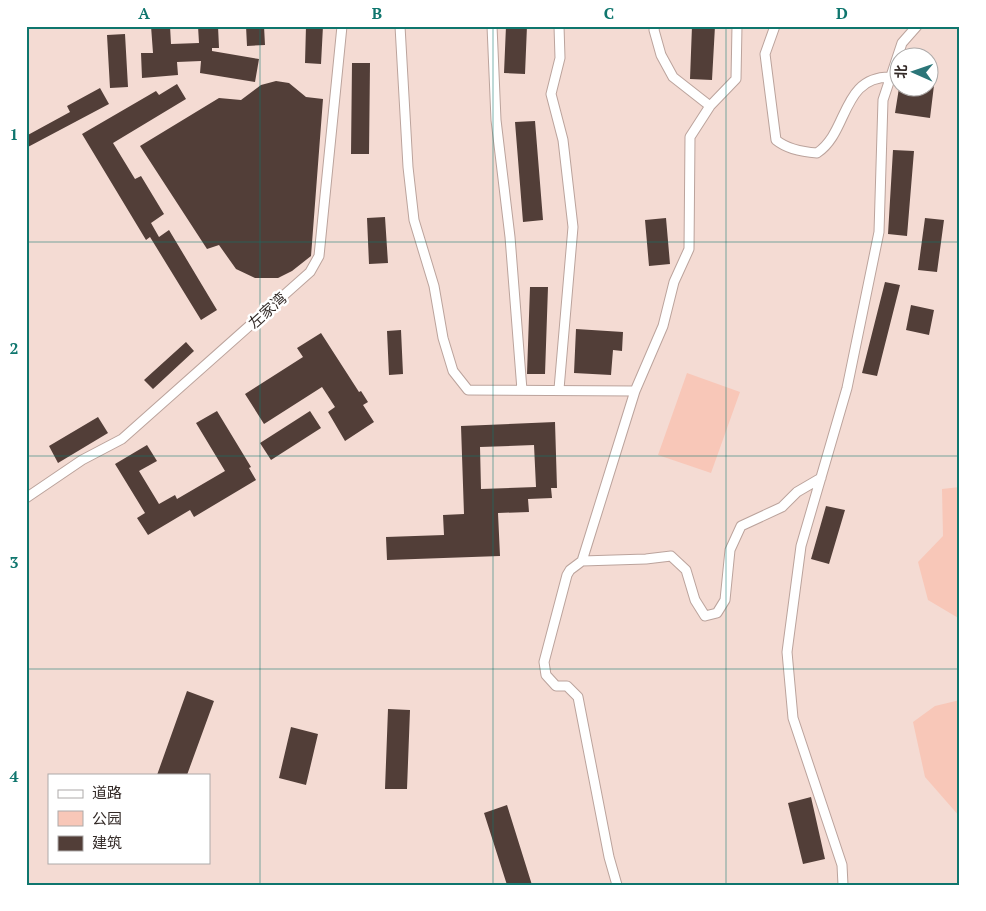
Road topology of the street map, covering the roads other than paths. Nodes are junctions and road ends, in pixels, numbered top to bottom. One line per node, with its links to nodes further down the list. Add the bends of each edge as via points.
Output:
1 (342, 26): 17 (street, 左家湾, via 319,256 310,272 122,439 82,460)
2 (400, 26): 14 (street, via 414,220 434,286 443,338 453,371 468,390)
3 (492, 26): 14 (street, via 496,120 510,237)
4 (559, 26): 13 (street, via 560,58 551,94 563,140 573,227)
5 (655, 26): 12 (street, via 661,55 673,77)
6 (737, 26): 12 (street, via 736,78)
7 (775, 26): 10 (street, via 765,54 776,140 781,144 817,153 829,140 858,90 877,77)
8 (917, 26): 9 (street)
9 (900, 48)
10 (888, 77)
11 (888, 84): 16 (street, via 883,100 879,232 847,388)
12 (710, 106): 15 (street, via 690,137 689,248 674,282 663,326)
13 (559, 389): 14 (street); 15 (street)
14 (522, 390)
15 (635, 391): 18 (street)
16 (821, 478): 18 (street, via 797,492 782,507 741,526 730,550 724,600 717,613 705,616 695,600 686,570 671,556 646,560); 20 (street, via 801,546 787,652 793,718 842,866)
17 (26, 498)
18 (582, 561): 19 (street, via 567,575 544,662 546,675 556,686 567,686 578,697)
19 (617, 885)
20 (843, 885)

